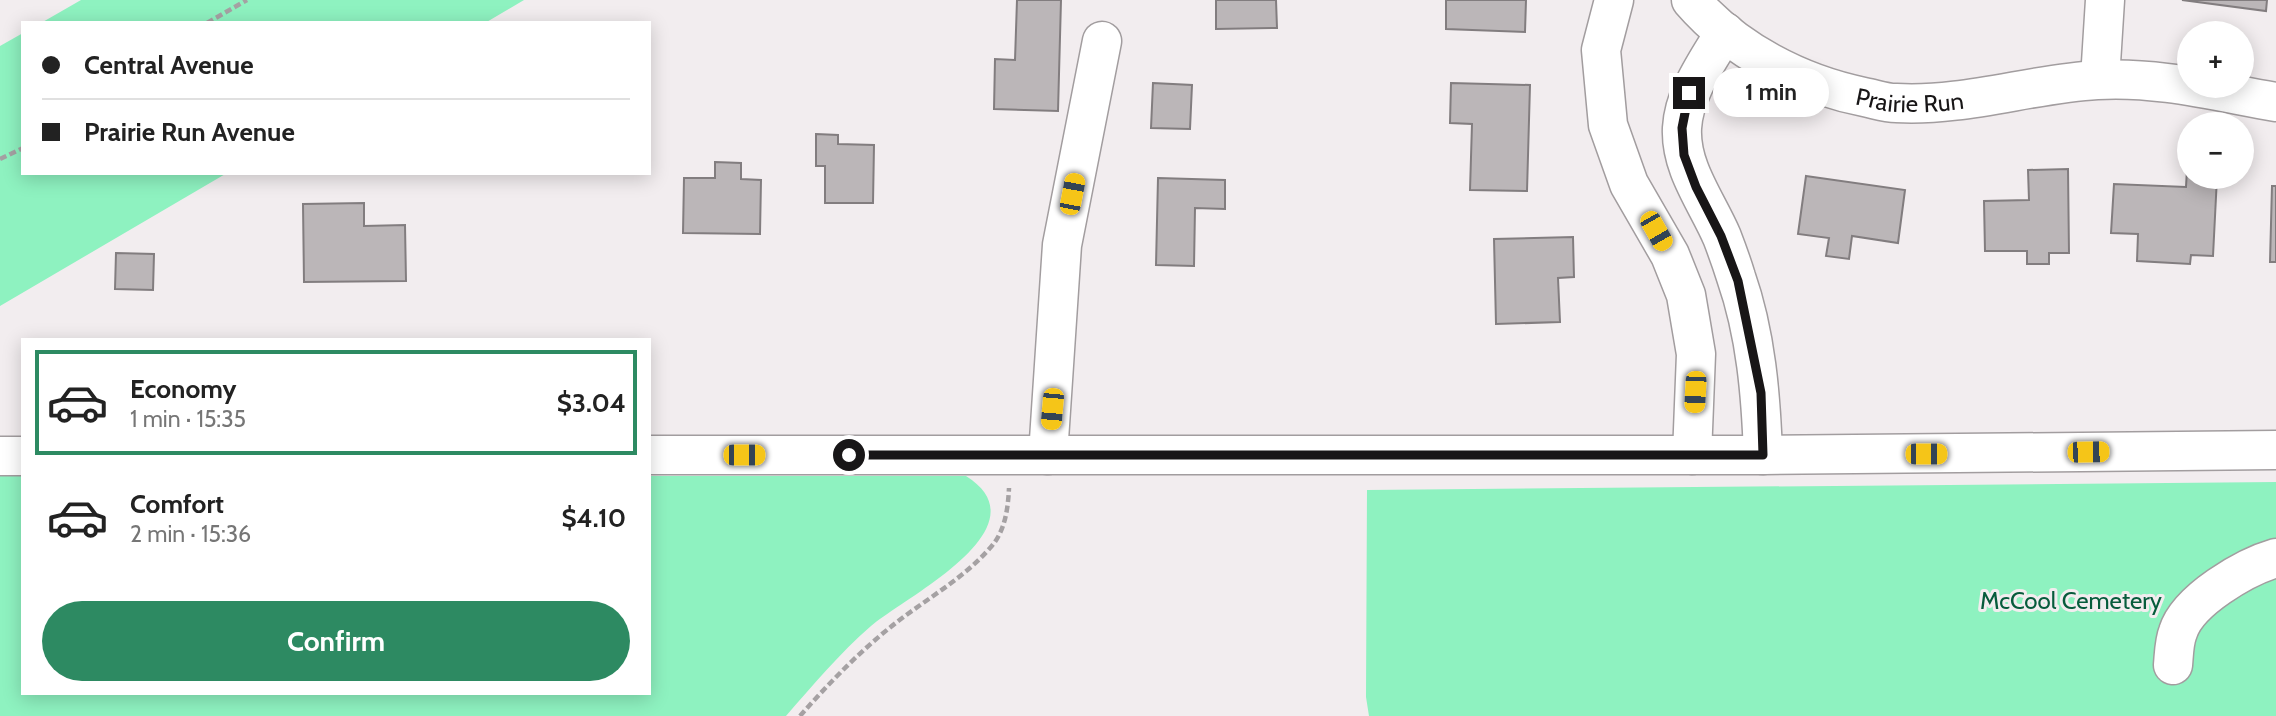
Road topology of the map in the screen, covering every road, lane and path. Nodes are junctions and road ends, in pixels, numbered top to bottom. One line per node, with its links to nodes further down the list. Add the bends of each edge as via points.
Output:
1 (247, 0): 5 (path)
2 (1614, 0): 15 (street, via 1601,50 1608,125 1629,184 1670,255 1686,295 1696,354)
3 (1691, 0): 6 (street, Prairie Run)
4 (2105, 0): 8 (street)
5 (210, 21)
6 (1725, 32): 8 (street, Prairie Run, via 1780,69 1837,91 1895,103 1950,101); 16 (street, via 1689,93 1682,128 1684,155 1738,281 1761,393)
7 (1102, 41): 14 (street, via 1062,246)
8 (2087, 80): 9 (street, Prairie Run, via 2158,82)
9 (2276, 102)
10 (21, 149): 11 (path)
11 (0, 159)
12 (2276, 450): 16 (street)
13 (651, 455): 14 (street)
14 (1029, 455): 15 (street); 21 (path, via 992,547 894,624)
15 (1692, 455): 16 (street)
16 (1763, 455)
17 (0, 456): 18 (street)
18 (21, 456)
19 (2276, 558): 20 (street, via 2245,569 2188,615 2178,632)
20 (2173, 665)
21 (800, 716)

